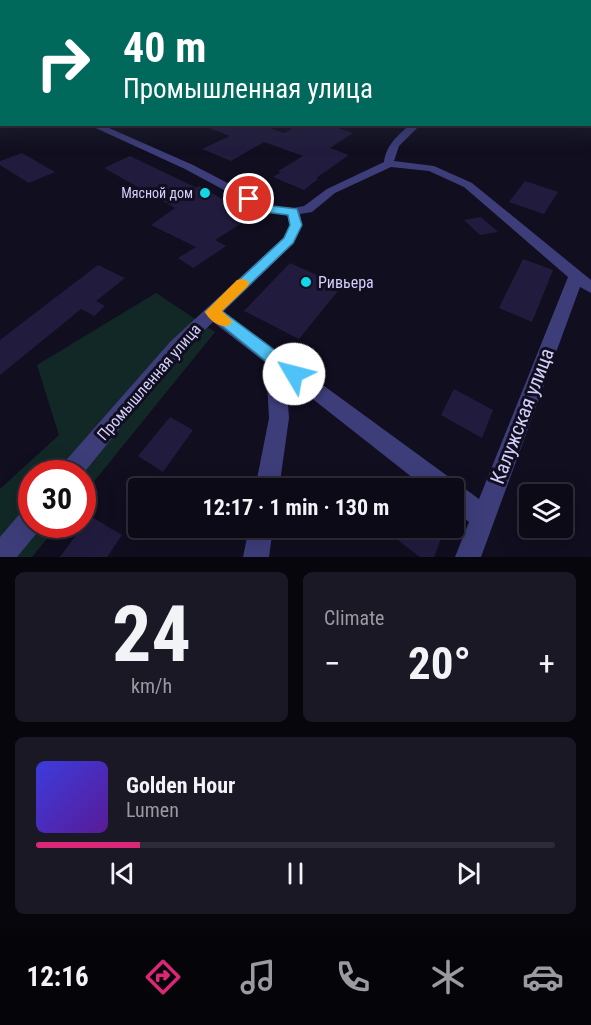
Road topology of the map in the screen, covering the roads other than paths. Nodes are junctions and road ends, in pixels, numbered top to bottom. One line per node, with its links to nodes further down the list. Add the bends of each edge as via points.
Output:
1 (96, 126): 4 (street, via 189,167 269,209)
2 (415, 126): 3 (street, via 396,142 389,152)
3 (388, 164): 4 (street, via 331,191 308,209); 5 (street, Калужская улица, via 438,169 468,185)
4 (293, 212): 6 (street, Промышленная улица, via 296,225 289,240)
5 (584, 282): 12 (street, Калужская улица)
6 (212, 312): 7 (street); 8 (street, Промышленная улица, via 176,347)
7 (275, 360): 9 (street, via 279,418); 10 (street)
8 (81, 460)
9 (269, 478)
10 (431, 478)
11 (464, 502): 12 (street)
12 (483, 517): 17 (street, Калужская улица)
13 (18, 536): 15 (street)
14 (259, 538): 16 (street)
15 (0, 557)
16 (256, 557)
17 (468, 557)

